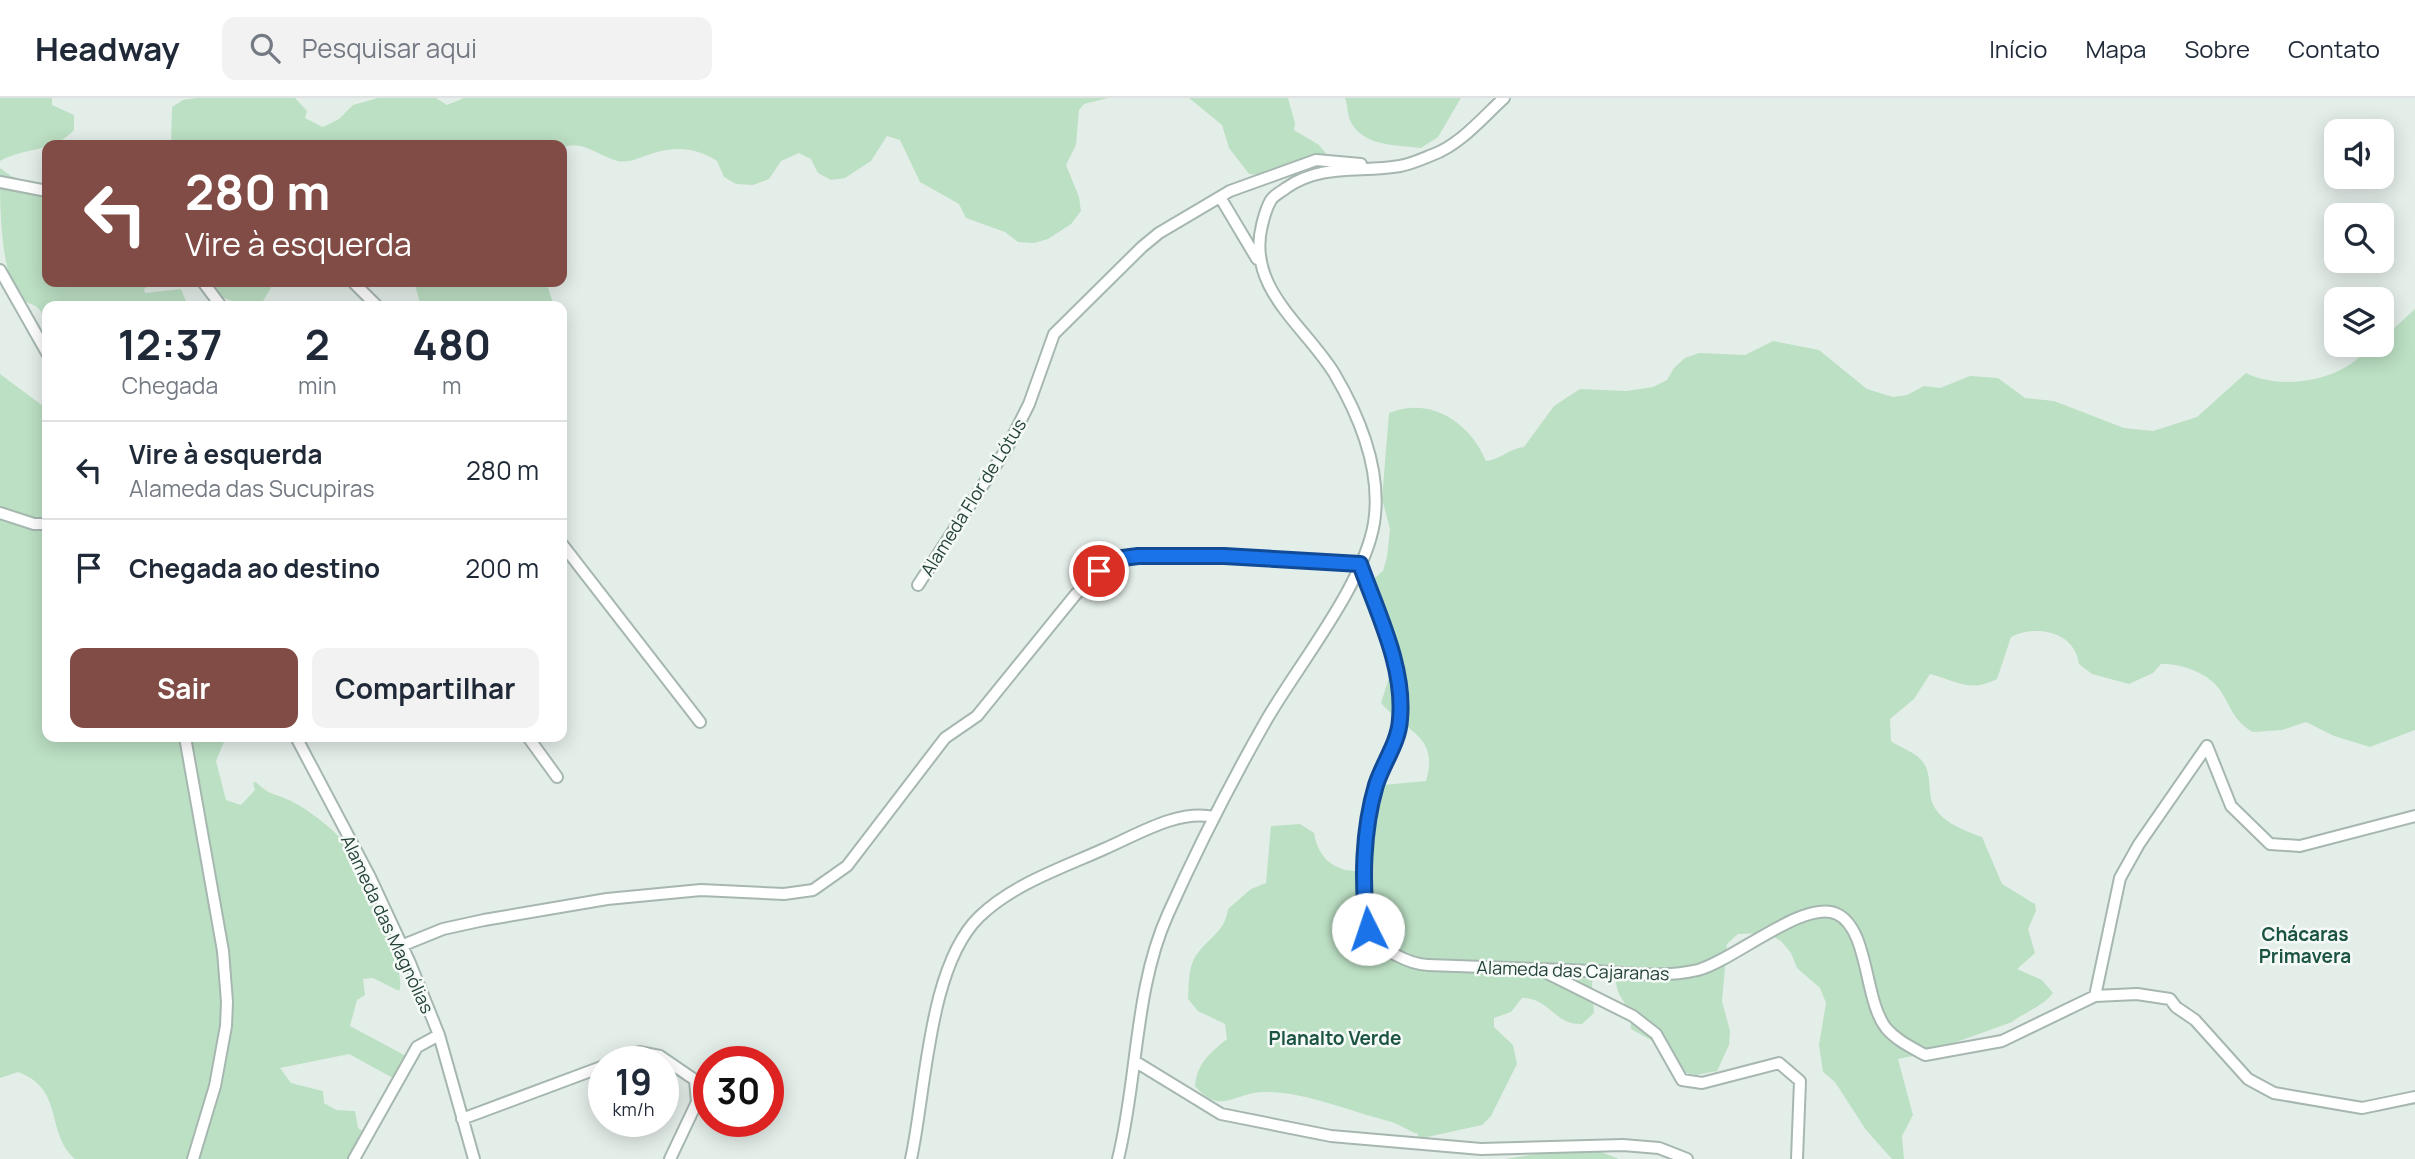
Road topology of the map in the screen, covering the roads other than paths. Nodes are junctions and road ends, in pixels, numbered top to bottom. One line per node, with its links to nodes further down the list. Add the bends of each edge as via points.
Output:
1 (1504, 98): 2 (street, via 1461,138 1436,154 1401,166)
2 (1378, 167): 5 (street, Alameda Flor de Lótus, via 1316,160); 6 (street, via 1331,169 1303,176 1272,198 1259,234)
3 (0, 182): 4 (street)
4 (42, 190)
5 (1220, 198): 6 (street); 15 (street, Alameda Flor de Lótus, via 1159,233 1061,324 1007,448)
6 (1260, 264): 14 (street, via 1276,298 1347,396 1374,467 1374,526)
7 (0, 270): 10 (street)
8 (358, 287): 9 (street)
9 (372, 301)
10 (42, 344)
11 (0, 513): 12 (street)
12 (42, 524)
13 (567, 550): 16 (street)
14 (1360, 564): 22 (street); 23 (street, via 1224,556 1115,559 1076,594 977,716 946,738 847,866 813,890 783,894 701,890 607,899 484,919); 24 (street, Alameda das Cajaranas, via 1394,659 1401,704 1398,732 1368,817 1368,929 1375,939 1417,964)
15 (918, 585)
16 (700, 722)
17 (186, 742): 33 (street, via 223,951 226,1026 215,1086)
18 (299, 742): 23 (street, Alameda das Magnólias)
19 (532, 742): 20 (street)
20 (557, 777)
21 (2415, 816): 25 (street, via 2300,846 2270,844 2231,806 2207,746 2120,878)
22 (1214, 817): 27 (street, via 1157,945); 37 (street, via 1186,816 1062,868 1006,895 971,925 935,1012)
23 (401, 946): 26 (street, Alameda das Magnólias)
24 (1540, 970): 25 (street, Alameda das Cajaranas, via 1666,974 1698,970 1797,916 1826,911 1847,920 1856,936 1885,1026 1925,1055 2002,1041); 41 (street, via 1633,1016 1656,1034 1682,1080 1702,1083 1779,1063 1800,1081)
25 (2095, 996): 30 (street, via 2137,994 2170,999 2248,1079 2274,1093 2362,1108)
26 (439, 1035): 31 (street, Alameda das Magnólias); 34 (street, via 417,1048)
27 (1136, 1062): 32 (street, via 1221,1114 1331,1136); 38 (street)
28 (679, 1069): 36 (street, via 695,1080 697,1102)
29 (588, 1072): 31 (street)
30 (2415, 1097)
31 (462, 1119): 35 (street, Alameda das Magnólias)
32 (1481, 1149): 39 (street); 40 (street, via 1623,1145 1659,1148)
33 (193, 1159)
34 (354, 1159)
35 (474, 1159)
36 (670, 1159)
37 (911, 1159)
38 (1118, 1159)
39 (1498, 1159)
40 (1687, 1159)
41 (1797, 1159)

